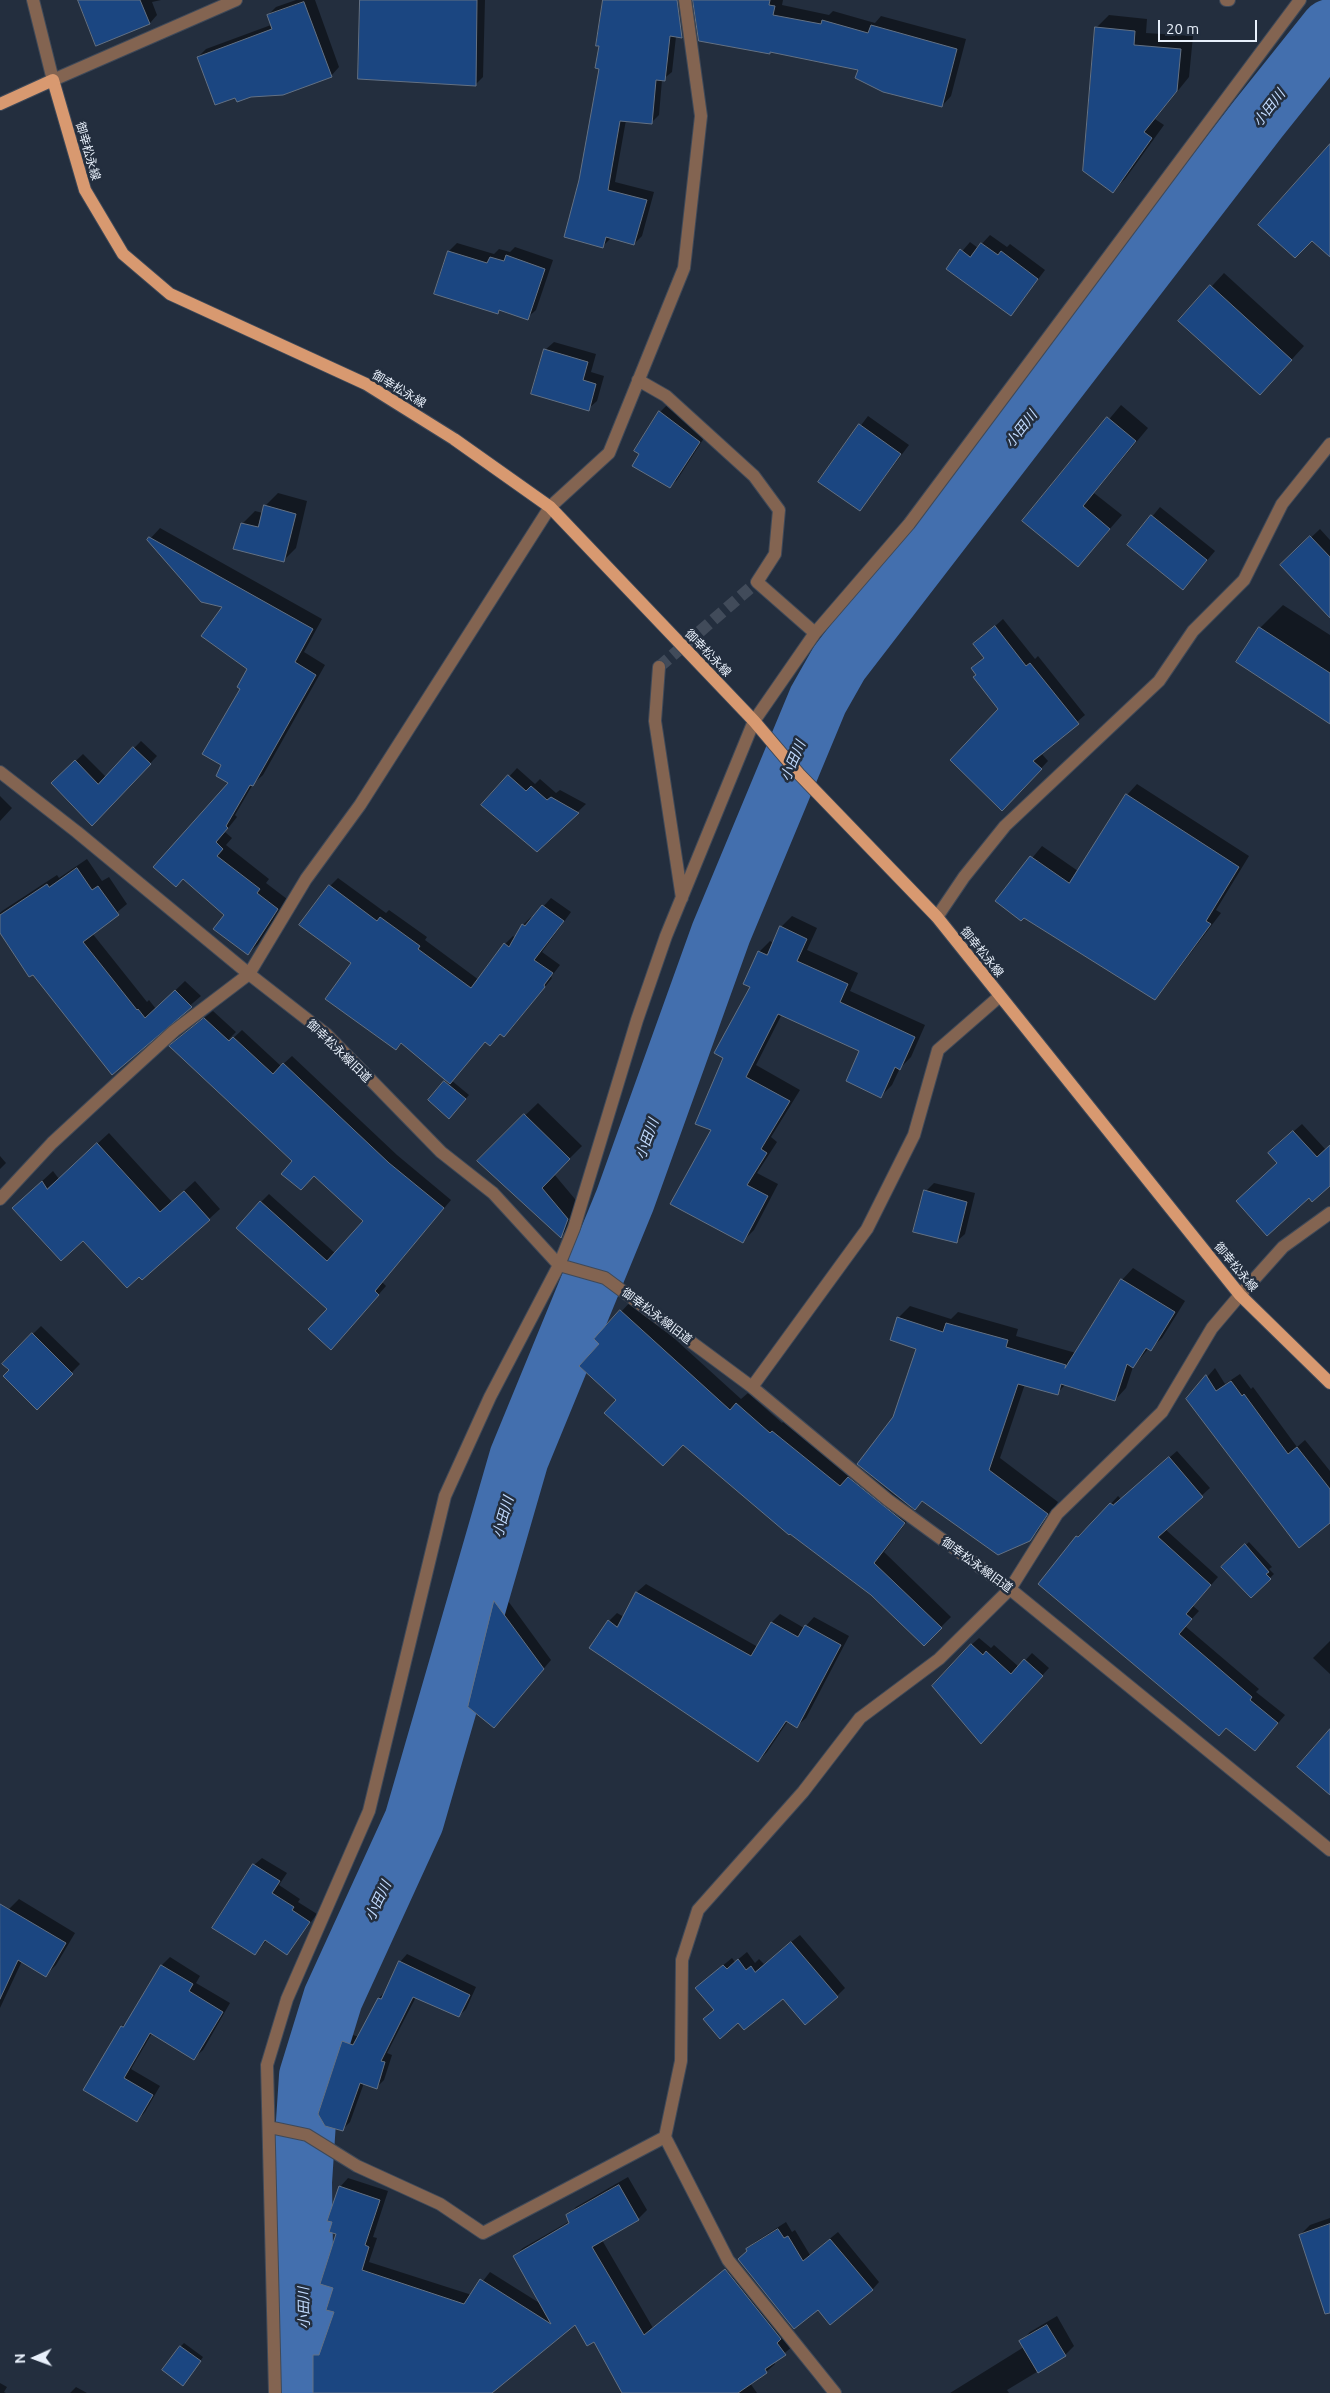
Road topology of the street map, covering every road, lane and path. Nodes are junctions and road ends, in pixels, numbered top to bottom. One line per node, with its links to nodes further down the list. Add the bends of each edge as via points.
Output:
1 (33, 0): 5 (street)
2 (236, 0): 5 (street)
3 (685, 0): 7 (street, via 701,116 684,268)
4 (1300, 0): 10 (street, via 909,524)
5 (53, 80): 6 (main road); 9 (main road, 御幸松永線, via 84,190 123,254 170,294 366,384 454,439)
6 (0, 104)
7 (638, 380): 9 (street, via 609,453); 10 (street, via 666,396 754,476 778,510 775,554 757,582)
8 (1330, 444): 15 (street, via 1282,504 1244,580 1193,631 1159,681 1005,826)
9 (550, 507): 12 (main road, 御幸松永線); 16 (street, via 360,805 306,879)
10 (815, 633): 12 (street)
11 (659, 668): 14 (street, via 656,721)
12 (754, 721): 14 (street); 15 (main road, 御幸松永線, via 799,774)
13 (0, 772): 16 (street, 御幸松永線旧道)
14 (683, 899): 20 (street, via 666,936 637,1020)
15 (937, 917): 17 (main road, 御幸松永線)
16 (249, 974): 18 (street, via 174,1031 104,1094); 20 (street, 御幸松永線旧道, via 326,1034 440,1152 493,1193)
17 (1000, 996): 21 (main road, 御幸松永線); 23 (street, via 938,1050 914,1135 867,1229)
18 (0, 1199)
19 (1330, 1213): 21 (street, via 1284,1246)
20 (564, 1266): 23 (street, 御幸松永線旧道, via 605,1278); 26 (street, via 490,1397 445,1496 370,1811 288,1999 267,2065)
21 (1240, 1294): 22 (main road, 御幸松永線); 24 (street, via 1212,1328 1162,1412 1057,1514)
22 (1330, 1384)
23 (752, 1387): 24 (street, 御幸松永線旧道, via 888,1500)
24 (1010, 1589): 25 (street, 御幸松永線旧道); 27 (street, via 939,1660 860,1718 803,1792 698,1910 682,1960 681,2061)
25 (1330, 1850)
26 (273, 2127): 27 (street, via 306,2135 357,2166 440,2204 483,2234); 28 (street, via 268,2192)
27 (665, 2137): 29 (street, via 728,2260)
28 (275, 2393)
29 (835, 2393)

